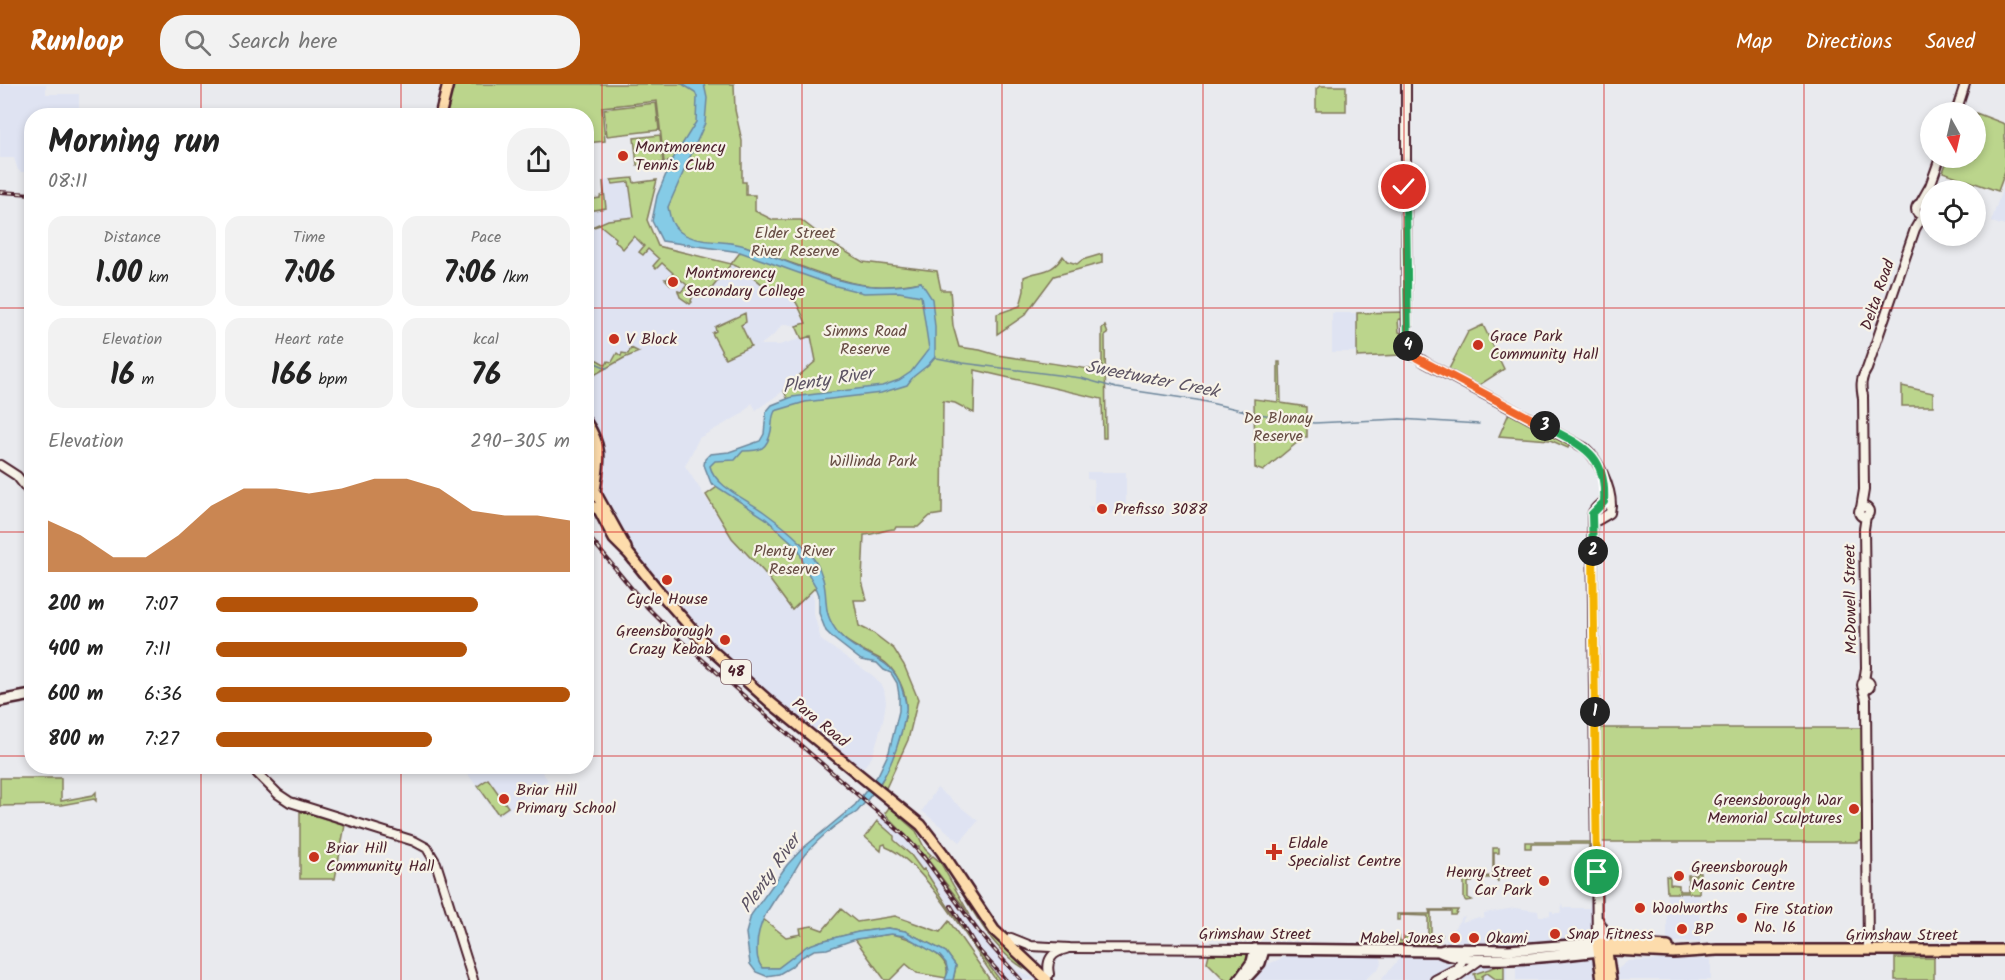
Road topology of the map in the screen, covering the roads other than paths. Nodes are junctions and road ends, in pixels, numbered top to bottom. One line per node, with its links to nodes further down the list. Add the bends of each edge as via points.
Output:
1 (448, 84): 5 (main road)
2 (1406, 84): 12 (street, via 1407,341 1411,353 1585,448 1603,476)
3 (1965, 84): 4 (street)
4 (1959, 102)
5 (442, 108)
6 (1936, 168): 14 (street, Delta Road, via 1924,204 1929,210 1920,214 1867,369 1863,398)
7 (594, 435): 9 (main road, via 600,466)
8 (0, 465): 10 (street)
9 (594, 480)
10 (24, 485)
11 (594, 492): 16 (main road, Para Road / 48)
12 (1607, 503): 15 (street, via 1593,511); 15 (street, via 1610,513)
13 (594, 507): 16 (main road, Para Road / 48)
14 (1864, 512): 26 (street, McDowell Street)
15 (1595, 518): 22 (street, via 1596,926)
16 (629, 555): 20 (main road, Para Road / 48, via 708,647 926,830)
17 (24, 696): 18 (main road)
18 (0, 701)
19 (258, 774): 37 (street, via 290,802 427,848 436,863)
20 (987, 918): 21 (main road, Para Road / 48); 36 (main road, Para Road / 48, via 997,933)
21 (1011, 938): 23 (street, Grimshaw Street, via 1031,946); 36 (main road, Para Road / 48)
22 (1602, 947): 25 (main road, Grimshaw Street); 29 (main road, Grimshaw Street); 31 (main road, Grimshaw Street); 34 (main road); 40 (main road)
23 (1070, 948): 24 (street, Grimshaw Street); 36 (street, via 1051,956)
24 (1259, 950): 28 (main road, Grimshaw Street); 38 (main road)
25 (1692, 950): 26 (main road, Grimshaw Street); 29 (main road, Grimshaw Street)
26 (1868, 950): 27 (main road, Grimshaw Street)
27 (2005, 950)
28 (1440, 951): 30 (main road, Grimshaw Street); 32 (main road, Grimshaw Street)
29 (1640, 951): 34 (main road, via 1621,957)
30 (1465, 954): 31 (main road, Grimshaw Street); 32 (main road, Grimshaw Street); 33 (main road, Grimshaw Street); 35 (street)
31 (1510, 954): 33 (main road, Grimshaw Street)
32 (1449, 955): 35 (street, via 1453,963)
33 (1481, 959): 35 (street)
34 (1610, 969): 41 (main road)
35 (1451, 976): 39 (street)
36 (1050, 978)
37 (473, 980)
38 (1241, 980)
39 (1438, 980)
40 (1602, 980)
41 (1611, 980)

